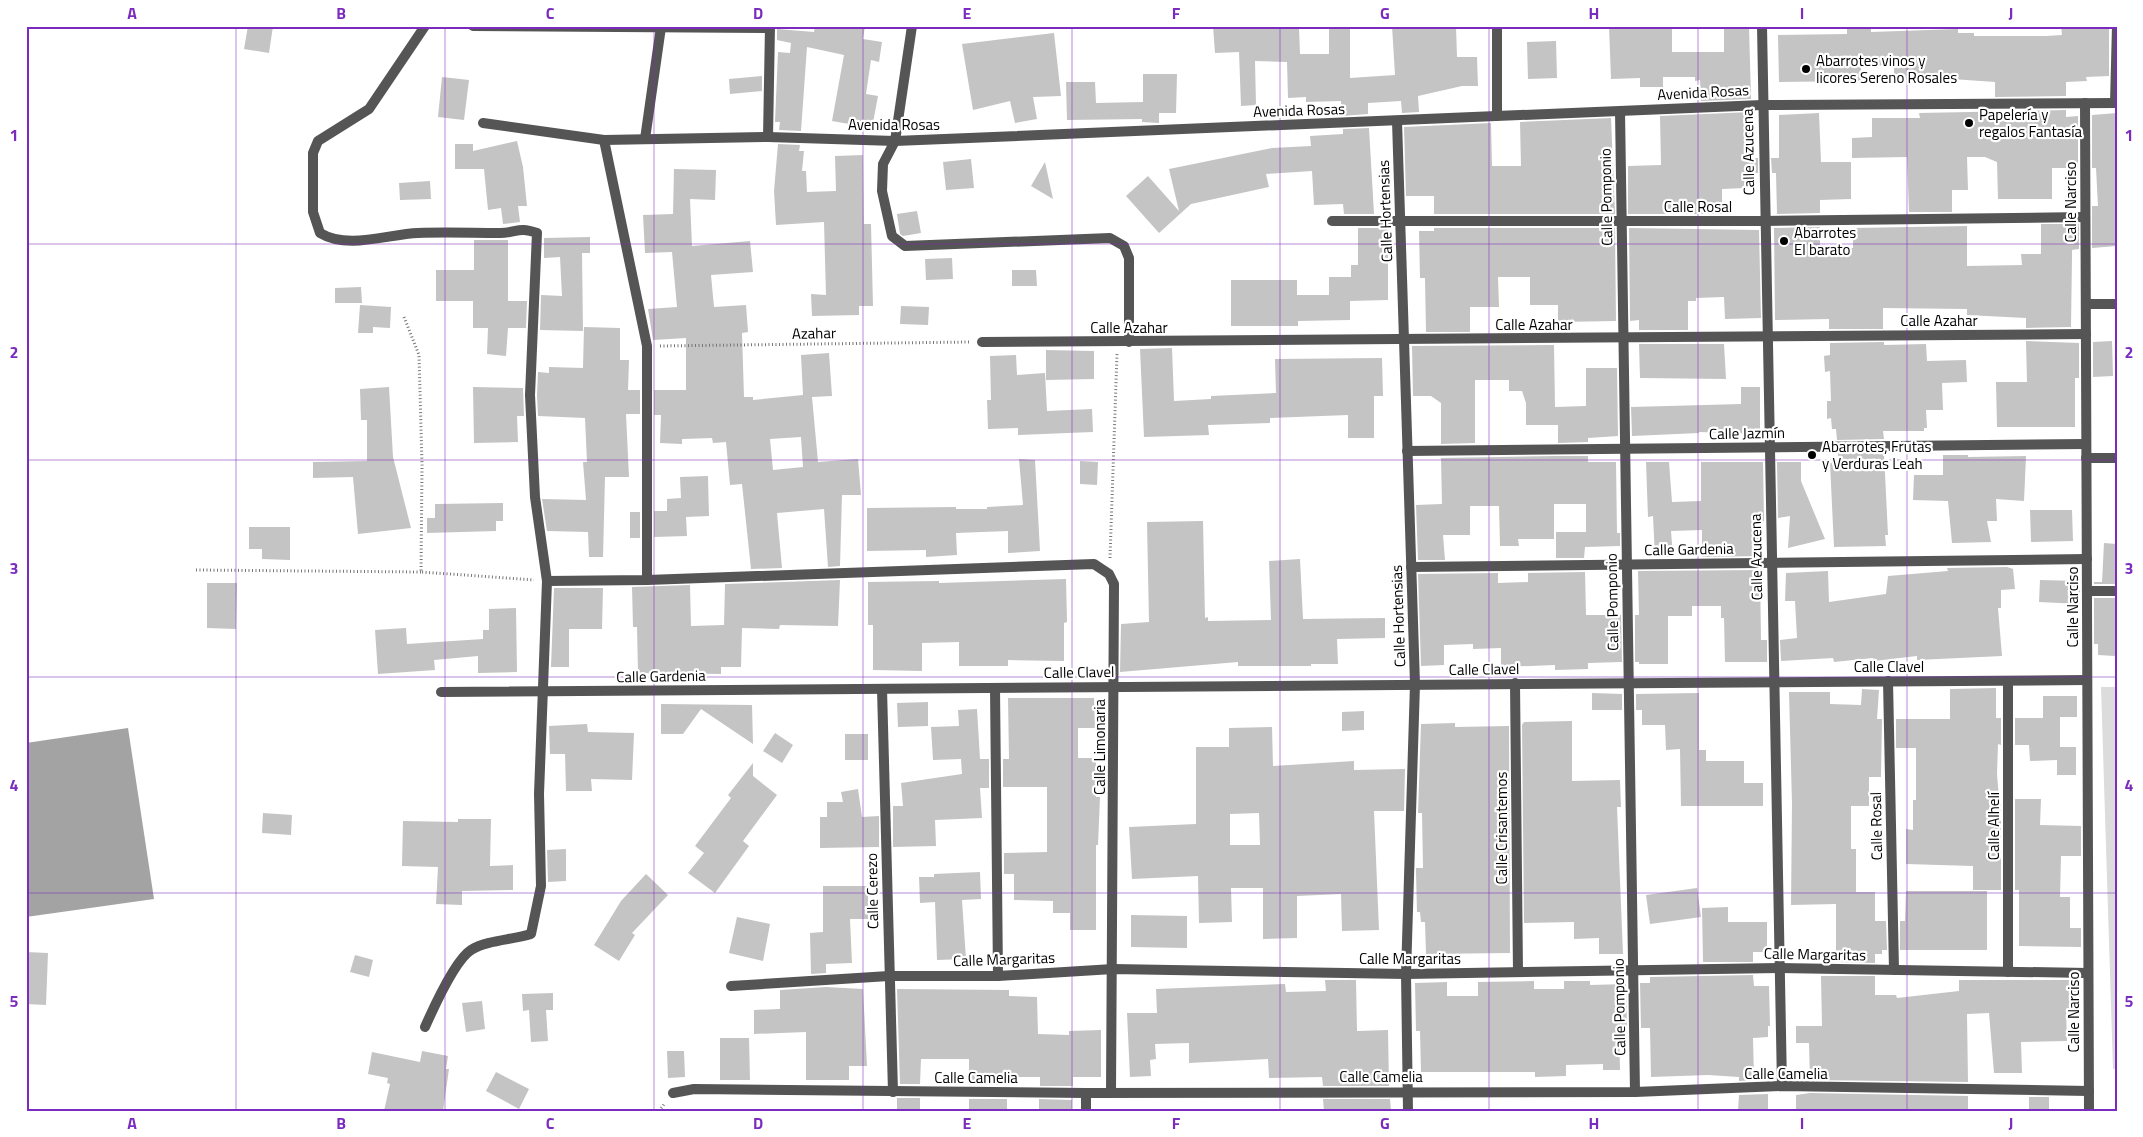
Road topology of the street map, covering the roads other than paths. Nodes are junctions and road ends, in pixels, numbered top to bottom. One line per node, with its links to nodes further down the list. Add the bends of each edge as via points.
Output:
1 (425, 26): 44 (street, via 369,109 318,141 313,153 313,212 320,233 331,239 384,239 416,233 504,233 524,228 537,233 530,394 535,497)
2 (473, 26): 7 (street)
3 (912, 26): 19 (street)
4 (1497, 26): 13 (street)
5 (1762, 26): 11 (street, Calle Azucena)
6 (2117, 26): 10 (street)
7 (661, 27): 8 (street); 17 (street)
8 (770, 27): 16 (street)
9 (2085, 103): 10 (street, Avenida Rosas); 11 (street, Avenida Rosas); 20 (street, Calle Narciso)
10 (2116, 103)
11 (1762, 105): 12 (street, Avenida Rosas); 22 (street, Calle Azucena)
12 (1620, 111): 13 (street, Avenida Rosas); 24 (street, Calle Pomponio)
13 (1497, 116): 14 (street, Avenida Rosas)
14 (1397, 121): 19 (street, Avenida Rosas); 23 (street, Calle Hortensias)
15 (483, 123): 18 (street, Avenida Rosas)
16 (768, 137): 17 (street, Avenida Rosas); 19 (street, Avenida Rosas)
17 (644, 139): 18 (street, Avenida Rosas)
18 (604, 140): 43 (street, via 647,346)
19 (895, 141): 32 (street, via 883,164 882,191 892,236 897,241 905,246 1110,238 1124,246 1129,258)
20 (2085, 217): 22 (street, Calle Rosal); 25 (street, Calle Narciso)
21 (1332, 221): 23 (street, Calle Rosal)
22 (1764, 221): 24 (street, Calle Rosal); 28 (street, Calle Azucena)
23 (1400, 222): 24 (street, Calle Rosal); 30 (street, Calle Hortensias)
24 (1622, 222): 29 (street, Calle Pomponio)
25 (2086, 304): 26 (street); 27 (street, Calle Narciso)
26 (2117, 304)
27 (2086, 334): 28 (street, Calle Azahar); 33 (street, Calle Narciso)
28 (1767, 337): 29 (street, Calle Azahar); 34 (street, Calle Azucena)
29 (1623, 338): 30 (street, Calle Azahar); 35 (street, Calle Pomponio)
30 (1404, 340): 32 (street, Calle Azahar); 36 (street, Calle Hortensias)
31 (982, 342): 32 (street, Calle Azahar)
32 (1129, 342)
33 (2086, 444): 34 (street, Calle Jazmín); 37 (street, Calle Narciso)
34 (1769, 447): 35 (street, Calle Jazmín); 40 (street, Calle Azucena)
35 (1625, 449): 36 (street, Calle Jazmín); 41 (street, Calle Pomponio)
36 (1407, 451): 42 (street, Calle Hortensias)
37 (2086, 458): 38 (street); 39 (street, Calle Narciso)
38 (2117, 458)
39 (2087, 558): 40 (street, Calle Gardenia); 45 (street, Calle Narciso)
40 (1771, 562): 41 (street, Calle Gardenia); 48 (street, Calle Azucena)
41 (1627, 564): 42 (street, Calle Gardenia); 51 (street, Calle Pomponio)
42 (1411, 567): 53 (street, Calle Hortensias)
43 (647, 580): 44 (street); 54 (street, Calle Limonaria, via 1094,564 1109,574 1114,584)
44 (547, 581): 58 (street)
45 (2087, 591): 46 (street); 47 (street, Calle Narciso)
46 (2117, 591)
47 (2087, 680): 50 (street, Calle Clavel); 65 (street, Calle Narciso)
48 (1774, 681): 49 (street, Calle Clavel); 51 (street, Calle Clavel); 59 (street, Calle Azucena)
49 (1888, 681): 50 (street, Calle Clavel); 62 (street, Calle Rosal)
50 (2008, 681): 64 (street, Calle Alhelí)
51 (1629, 682): 52 (street, Calle Clavel); 61 (street, Calle Pomponio)
52 (1515, 683): 53 (street, Calle Clavel); 63 (street, Calle Crisantemos)
53 (1415, 684): 54 (street, Calle Clavel); 66 (street, Calle Hortensias)
54 (1114, 687): 55 (street, Calle Clavel); 60 (street, Calle Limonaria)
55 (995, 688): 56 (street, Calle Clavel); 68 (street)
56 (882, 689): 58 (street, Calle Gardenia); 67 (street, Calle Cerezo)
57 (441, 692): 58 (street, Calle Gardenia)
58 (544, 693): 70 (street, via 539,794 541,886 531,934 470,950 442,989)
59 (1779, 968): 61 (street, Calle Margaritas); 62 (street, Calle Margaritas); 71 (street, Calle Azucena)
60 (1113, 970): 66 (street, Calle Margaritas); 68 (street, Calle Margaritas); 75 (street, Calle Limonaria)
61 (1633, 970): 63 (street, Calle Margaritas); 76 (street, Calle Pomponio)
62 (1894, 970): 64 (street, Calle Margaritas)
63 (1518, 972): 66 (street, Calle Margaritas)
64 (2008, 972): 65 (street, Calle Margaritas)
65 (2088, 973): 73 (street, Calle Narciso)
66 (1406, 974): 72 (street, Calle Hortensias)
67 (889, 976): 68 (street, Calle Margaritas); 69 (street, Calle Margaritas); 74 (street, Calle Cerezo)
68 (998, 976)
69 (731, 986)
70 (425, 1027)
71 (1782, 1086): 73 (street, Calle Camelia); 76 (street, Calle Camelia)
72 (1407, 1091): 75 (street, Calle Camelia); 76 (street, Calle Camelia); 80 (street, Calle Hortensias)
73 (2089, 1091): 81 (street, Calle Narciso)
74 (893, 1092): 77 (street, Calle Camelia, via 694,1089); 78 (street, Calle Camelia)
75 (1111, 1092): 78 (street, Calle Camelia)
76 (1635, 1092)
77 (673, 1093)
78 (1086, 1093): 79 (street)
79 (1086, 1111)
80 (1408, 1111)
81 (2089, 1111)

